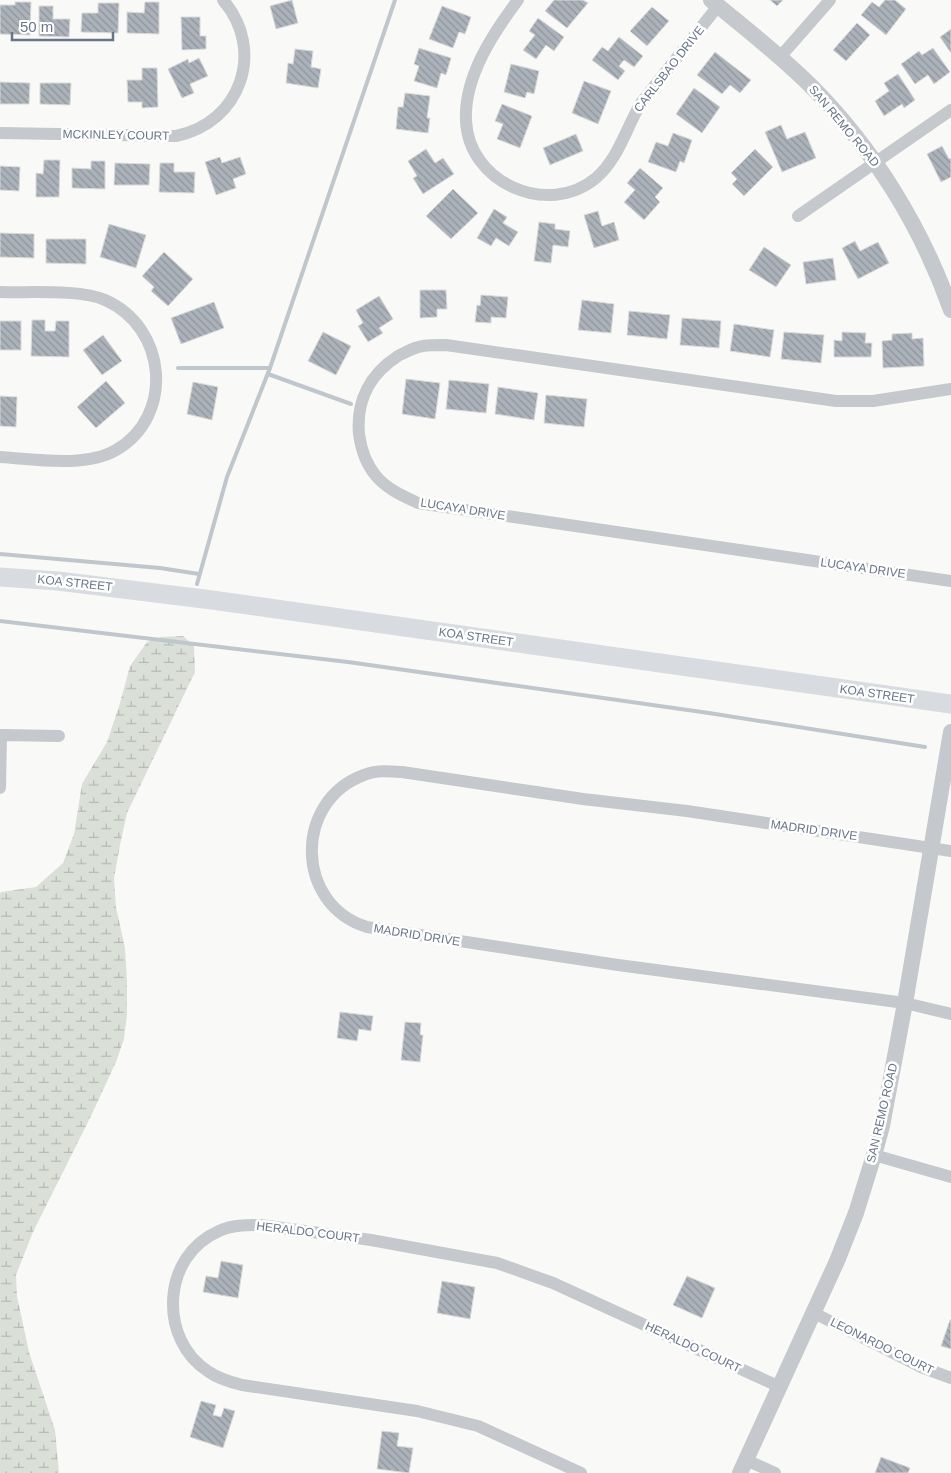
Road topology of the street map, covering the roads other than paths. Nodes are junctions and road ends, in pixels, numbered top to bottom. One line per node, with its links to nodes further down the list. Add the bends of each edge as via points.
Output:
1 (223, 0): 7 (street, MCKINLEY COURT, via 243,35 244,68 230,103 203,126 176,136)
2 (518, 0): 4 (street, CARLSBAO DRIVE, via 481,61 468,95 466,122 480,163 504,184 536,195 553,195 584,186 605,168 641,103)
3 (830, 0): 5 (street)
4 (714, 3): 5 (street, SAN REMO ROAD)
5 (780, 57): 8 (street, SAN REMO ROAD, via 833,110)
6 (951, 110): 8 (street)
7 (0, 133)
8 (875, 163): 9 (street); 11 (street, SAN REMO ROAD, via 921,238)
9 (798, 216)
10 (0, 292): 13 (street, via 86,295 111,303 136,322 147,338 157,380 152,406 145,420 133,437 116,450 88,460)
11 (951, 310)
12 (951, 389): 15 (street, LUCAYA DRIVE, via 873,401 836,401 446,345 428,346 402,354 370,381 360,406 359,427 362,450 376,476 394,491 418,503)
13 (0, 458)
14 (0, 576): 16 (main road, KOA STREET, via 212,600)
15 (951, 581)
16 (951, 704)
17 (951, 732): 20 (street, SAN REMO ROAD)
18 (59, 736): 19 (street, via 1,735)
19 (0, 788)
20 (931, 847): 21 (street, MADRID DRIVE); 22 (street, SAN REMO ROAD); 22 (street, MADRID DRIVE, via 389,771 366,774 338,790 322,810 313,836 312,867 316,881 330,904 359,925 618,965)
21 (951, 851)
22 (905, 1003): 23 (street, MADRID DRIVE); 24 (street, SAN REMO ROAD)
23 (951, 1014)
24 (874, 1155): 25 (street); 26 (street, SAN REMO ROAD, via 856,1213)
25 (951, 1178)
26 (814, 1314): 27 (street, LEONARDO COURT, via 921,1367); 28 (street, SAN REMO ROAD)
27 (951, 1378)
28 (780, 1387): 29 (street, SAN REMO ROAD); 30 (street, HERALDO COURT, via 553,1282 497,1263 371,1240 250,1225 228,1228 207,1238 190,1253 180,1270 172,1308 176,1330 192,1357 218,1377 242,1385 417,1411 478,1426)
29 (743, 1466): 31 (street)
30 (581, 1473)
31 (774, 1473)

